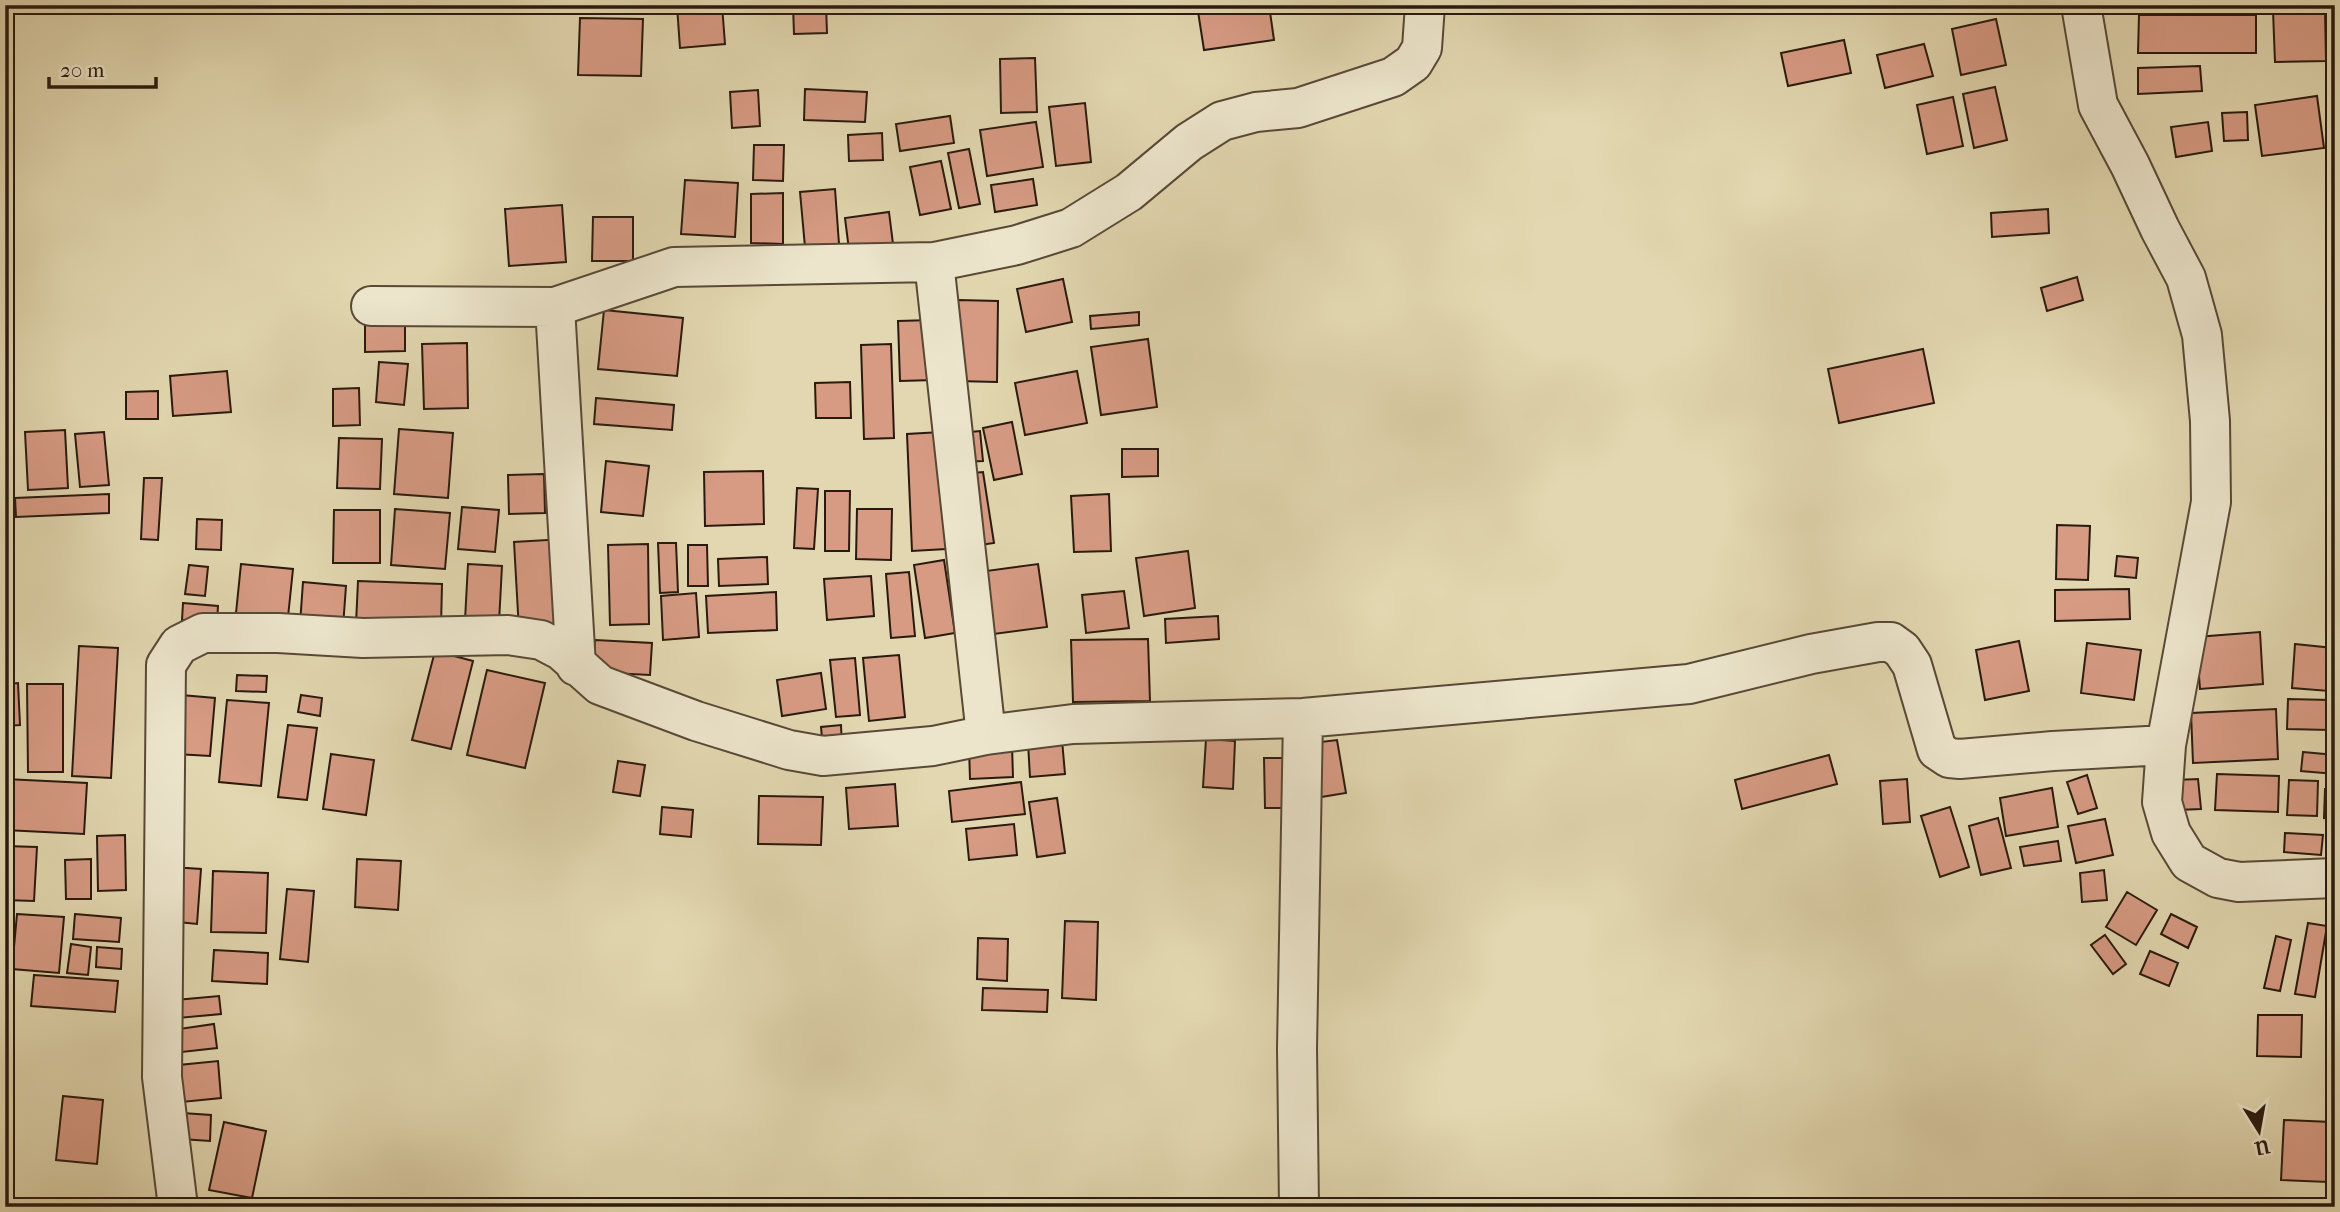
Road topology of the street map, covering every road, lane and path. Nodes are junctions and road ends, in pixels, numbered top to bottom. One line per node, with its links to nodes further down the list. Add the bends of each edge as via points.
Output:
1 (1425, 5): 3 (street, via 1422,48 1413,63 1393,77 1298,108 1222,121 1129,192 1071,228)
2 (2081, 5): 9 (street, via 2098,105 2186,278 2202,335 2211,502)
3 (934, 262): 5 (street, via 674,267); 8 (street)
4 (370, 306): 5 (street)
5 (555, 307): 6 (street)
6 (576, 666): 8 (street, via 600,685 696,721 824,756 933,746); 11 (street, via 541,640 508,635 363,638 203,633 179,645 166,665 162,1063)
7 (1303, 718): 8 (street, via 1073,724); 9 (street, via 1689,684 1811,654 1891,642 1912,665 1937,750 1949,758); 12 (street)
8 (986, 735)
9 (2166, 744): 10 (street, via 2162,802 2171,833 2189,862 2218,878 2239,882)
10 (2335, 878)
11 (178, 1207)
12 (1299, 1207)

